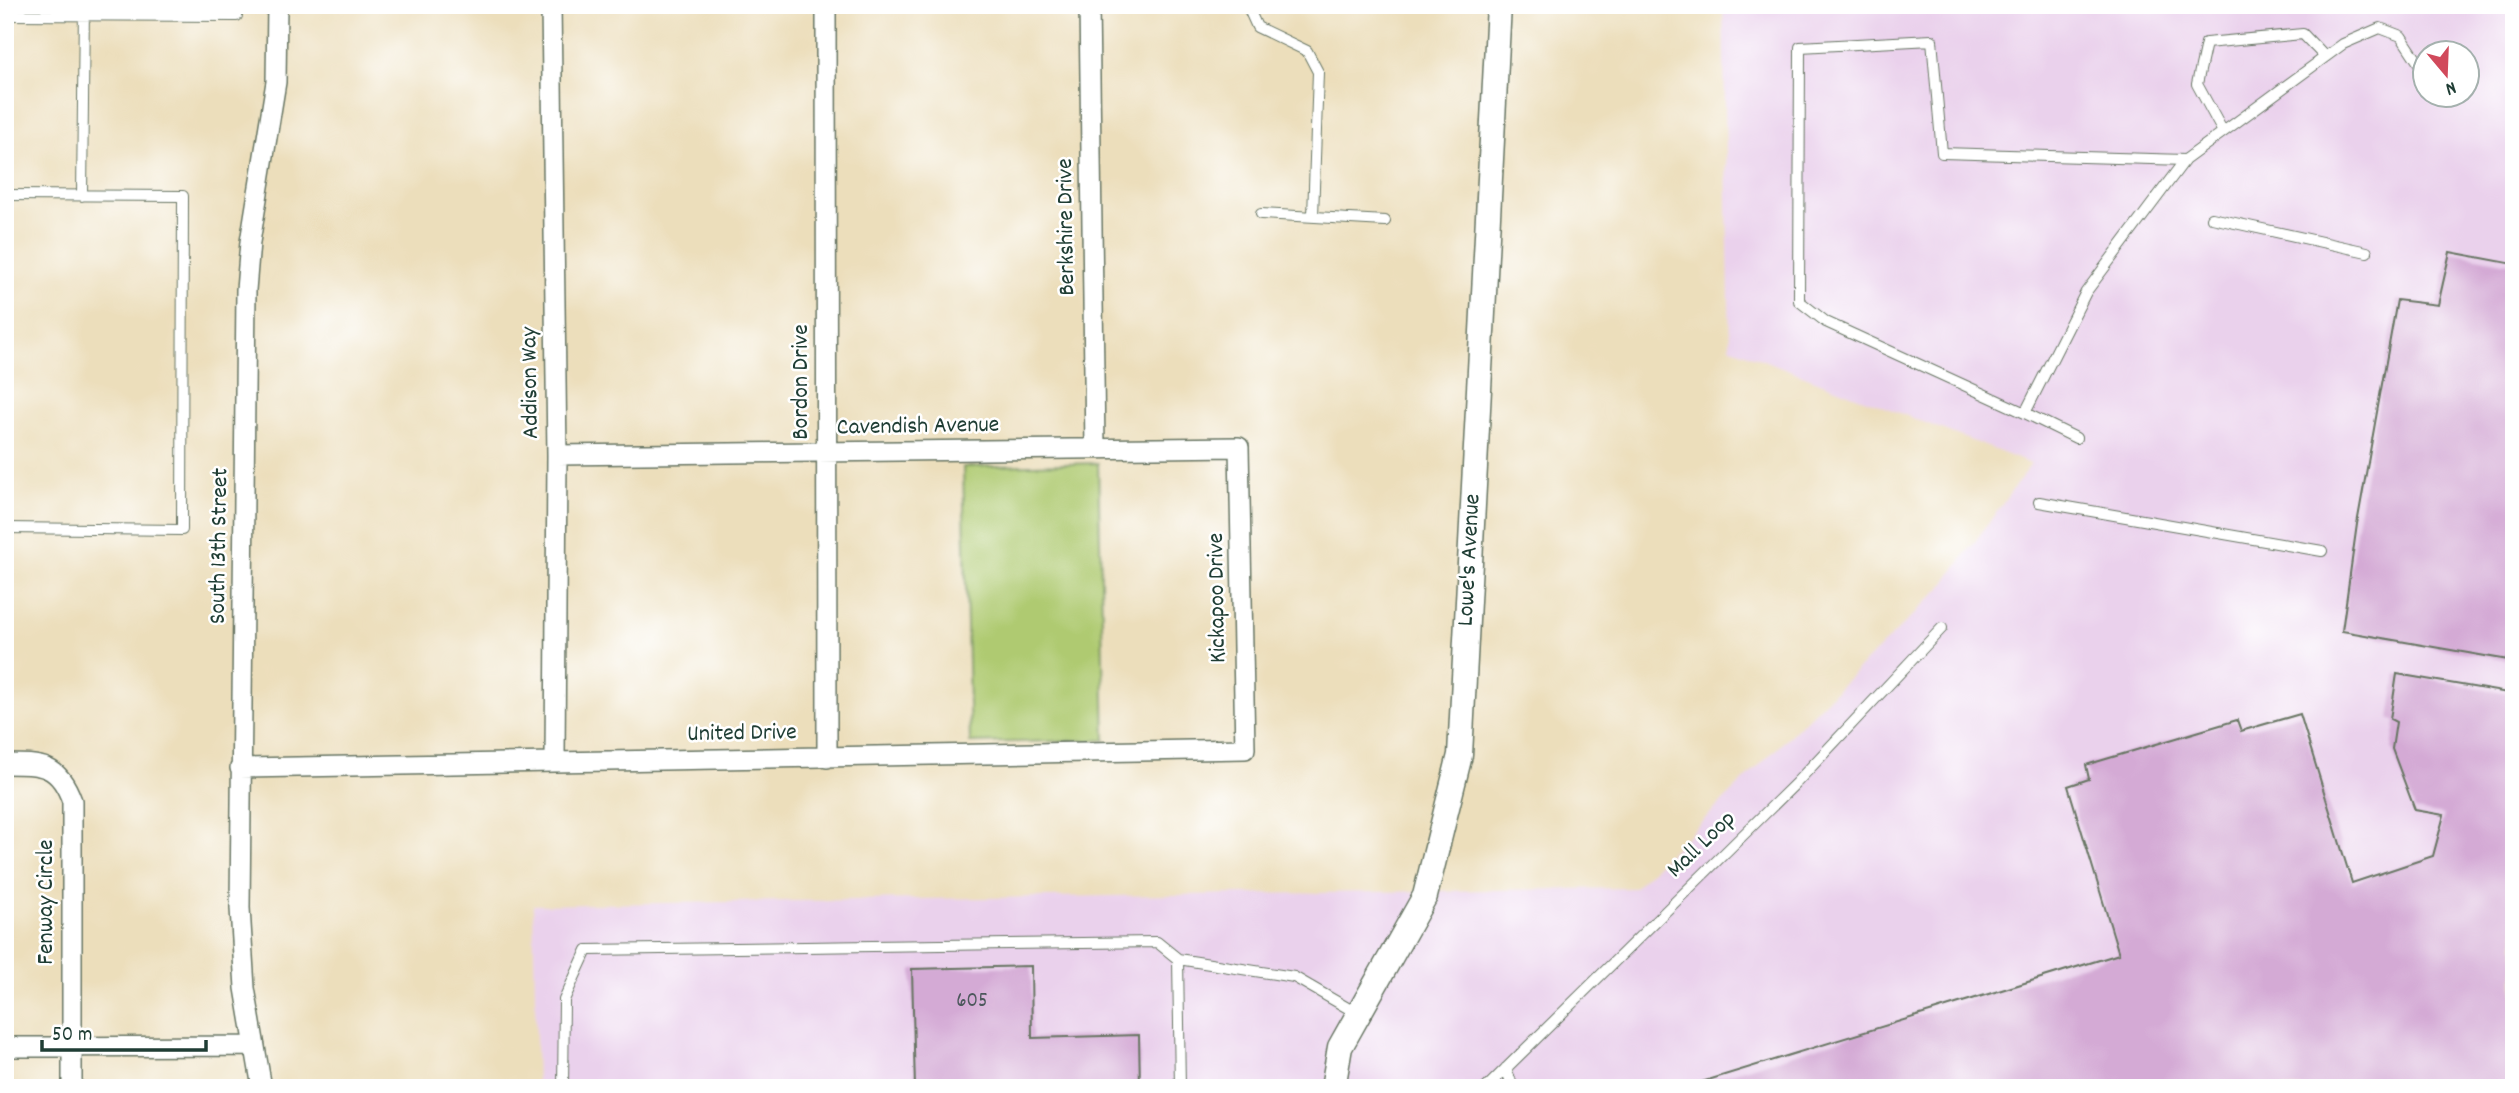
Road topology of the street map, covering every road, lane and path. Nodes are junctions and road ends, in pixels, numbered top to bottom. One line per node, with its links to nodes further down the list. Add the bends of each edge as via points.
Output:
1 (277, 5): 35 (street, South 13th Street, via 276,82 246,289)
2 (551, 5): 26 (street, Addison Way)
3 (826, 5): 25 (street, Bordon Drive)
4 (1089, 5): 24 (street, Berkshire Drive)
5 (1247, 5): 17 (lane, via 1257,27 1307,51 1318,72)
6 (1499, 5): 37 (street, Lowe's Avenue, via 1460,755 1425,896)
7 (84, 10): 8 (lane); 9 (lane); 15 (lane)
8 (5, 15)
9 (237, 16)
10 (2410, 50): 11 (lane, via 2401,36 2380,29)
11 (2325, 57): 12 (lane); 12 (lane, via 2303,34 2206,43 2197,84)
12 (2223, 132): 13 (lane)
13 (2185, 160): 21 (lane, via 2087,292); 21 (lane, via 1942,153 1933,40 1800,47 1799,301 1826,322)
14 (5, 195): 15 (lane)
15 (82, 196): 28 (lane, via 183,196 182,530)
16 (1261, 214): 17 (lane)
17 (1313, 216): 19 (lane)
18 (2212, 218): 20 (lane)
19 (1385, 221)
20 (2367, 252)
21 (2025, 412): 22 (lane)
22 (2076, 438)
23 (1239, 447): 24 (street, Cavendish Avenue); 31 (street, Kickapoo Drive)
24 (1095, 448): 25 (street, Cavendish Avenue)
25 (827, 454): 26 (street, Cavendish Avenue); 32 (street, Bordon Drive)
26 (557, 455): 33 (street, Addison Way)
27 (2039, 502): 29 (lane)
28 (5, 528)
29 (2322, 551)
30 (1942, 628): 41 (lane, Mall Loop, via 1796,783)
31 (1245, 749): 32 (street, United Drive)
32 (827, 758): 33 (street, United Drive)
33 (555, 760): 35 (street, United Drive)
34 (5, 764): 39 (street, Fenway Circle, via 53,770 65,781 72,801)
35 (240, 768): 38 (street, South 13th Street, via 240,908)
36 (1178, 959): 37 (lane, via 1294,977); 44 (lane, via 1157,942 587,950 565,1000); 45 (lane)
37 (1358, 1014): 46 (street, Lowe's Avenue, via 1340,1047)
38 (254, 1046): 39 (street); 43 (street, South 13th Street)
39 (72, 1047): 40 (street); 42 (street, Fenway Circle)
40 (5, 1048)
41 (1506, 1068): 47 (lane, Mall Loop); 48 (lane)
42 (72, 1088)
43 (262, 1088)
44 (563, 1088)
45 (1180, 1088)
46 (1333, 1088)
47 (1486, 1088)
48 (1513, 1088)

